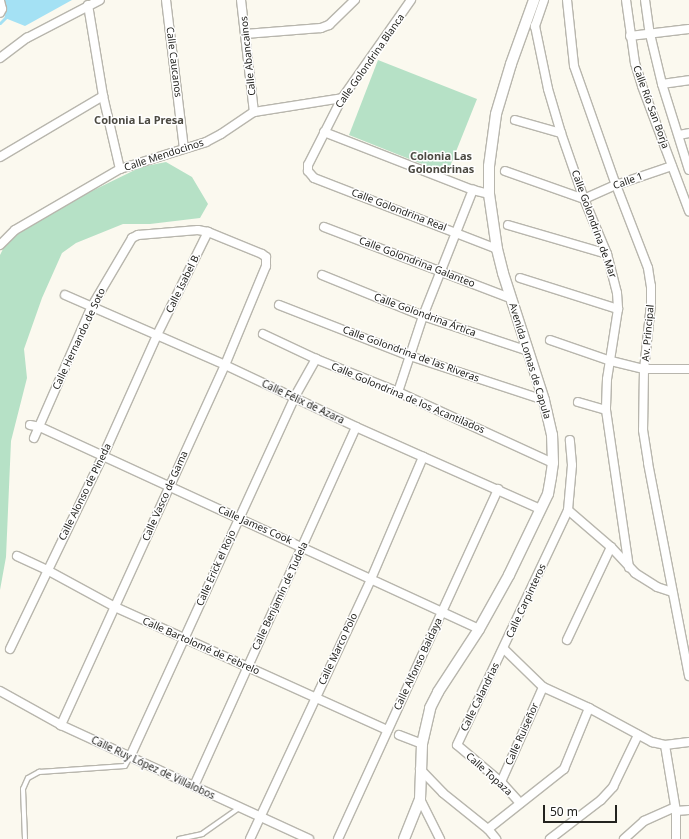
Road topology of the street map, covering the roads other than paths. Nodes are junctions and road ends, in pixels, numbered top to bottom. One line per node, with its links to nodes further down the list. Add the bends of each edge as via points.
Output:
1 (100, 0): 12 (street)
2 (166, 0): 29 (street, Calle Caucanos)
3 (241, 0): 15 (street, Calle Abancainos)
4 (355, 0): 15 (street, via 329,25 321,28)
5 (411, 0): 22 (street, Calle Golondrina Blanca)
6 (534, 0): 38 (street, Avenida Lomas de Capula, via 496,114 489,166)
7 (544, 0): 26 (street, Calle Golondrina de Mar, via 535,26 544,75)
8 (568, 0): 36 (street, Av. Principal, via 574,66)
9 (626, 0): 17 (street, Calle Río San Borja)
10 (645, 0): 16 (street, Calle Río San Borja)
11 (1, 2): 13 (street)
12 (88, 4): 18 (street); 21 (street)
13 (0, 13)
14 (689, 29): 16 (street)
15 (245, 34): 23 (street, Calle Abancainos)
16 (650, 34): 17 (street); 20 (street, Calle Río San Borja)
17 (630, 36): 32 (street, Calle Río San Borja, via 642,86)
18 (2, 53)
19 (689, 80): 20 (street)
20 (662, 84): 28 (street, Calle Río San Borja)
21 (103, 96): 30 (street); 33 (street)
22 (342, 98): 23 (street, Calle Mendocinos); 25 (street, Calle Golondrina Blanca)
23 (254, 112): 29 (street, Calle Mendocinos, via 221,134)
24 (514, 120): 26 (street)
25 (324, 132): 31 (street, Calle Golondrina Blanca); 37 (street)
26 (561, 133): 39 (street, Calle Golondrina de Mar)
27 (689, 133): 28 (street)
28 (678, 135): 34 (street, Calle Río San Borja)
29 (184, 148): 33 (street, Calle Mendocinos)
30 (0, 157)
31 (308, 165): 44 (street, Calle Golondrina Real, via 308,171 314,178)
32 (672, 166): 36 (street, Calle 1); 40 (street, Calle Río San Borja)
33 (120, 169): 45 (street, Calle Mendocinos, via 15,230)
34 (689, 170)
35 (504, 171): 39 (street)
36 (616, 185): 39 (street, Calle 1); 65 (street, Av. Principal, via 648,268 650,280 651,304)
37 (473, 190): 38 (street); 44 (street)
38 (489, 194): 46 (street, Avenida Lomas de Capula)
39 (584, 199): 47 (street, Calle Golondrina de Mar)
40 (689, 211)
41 (508, 225): 47 (street)
42 (324, 227): 48 (street, Calle Golondrina Galanteo)
43 (208, 232): 54 (street, Calle Hernando de Soto, via 190,229 138,235 132,238); 58 (street, Calle Isabel B.); 64 (street, Calle Vasco de Gama, via 266,257 266,266)
44 (457, 233): 46 (street, Calle Golondrina Real); 48 (street)
45 (0, 245)
46 (497, 249): 52 (street, Avenida Lomas de Capula)
47 (606, 254): 55 (street, Calle Golondrina de Mar, via 615,279)
48 (441, 272): 52 (street, Calle Golondrina Galanteo); 56 (street)
49 (322, 275): 56 (street, Calle Golondrina Ártica)
50 (520, 278): 55 (street)
51 (65, 295): 54 (street, Calle Félix de Azara)
52 (510, 298): 60 (street, Avenida Lomas de Capula)
53 (279, 305): 61 (street, Calle Golondrina de las Riveras)
54 (92, 306): 58 (street, Calle Félix de Azara); 73 (street, Calle Hernando de Soto)
55 (618, 309): 63 (street, Calle Golondrina de Mar)
56 (423, 316): 60 (street, Calle Golondrina Ártica); 61 (street)
57 (262, 334): 62 (street, Calle Golondrina de los Acantilados)
58 (158, 335): 64 (street, Calle Félix de Azara); 77 (street, Calle Alonso de Pineda)
59 (550, 340): 63 (street)
60 (528, 351): 69 (street, Avenida Lomas de Capula)
61 (410, 356): 67 (street); 69 (street, Calle Golondrina de las Riveras)
62 (316, 359): 67 (street, Calle Golondrina de los Acantilados); 68 (street, Calle Erick el Rojo)
63 (611, 360): 65 (street); 71 (street, Calle Golondrina de Mar, via 607,379)
64 (225, 365): 68 (street, Calle Félix de Azara); 80 (street, Calle Vasco de Gama)
65 (644, 369): 66 (street); 91 (street, Av. Principal, via 643,430)
66 (689, 369)
67 (398, 392): 79 (street, Calle Golondrina de los Acantilados)
68 (294, 398): 74 (street, Calle Félix de Azara); 84 (street, Calle Erick el Rojo)
69 (544, 400): 79 (street, Avenida Lomas de Capula, via 552,435)
70 (578, 402): 71 (street)
71 (606, 410): 88 (street, Calle Golondrina de Mar)
72 (30, 424): 73 (street, Calle James Cook)
73 (40, 427): 75 (street, Calle Hernando de Soto); 77 (street, Calle James Cook)
74 (356, 427): 78 (street, Calle Félix de Azara); 85 (street, Calle Benjamín de Tudela)
75 (34, 438)
76 (570, 440): 83 (street, Calle Carpinteros, via 572,464)
77 (103, 456): 80 (street, Calle James Cook); 89 (street, Calle Alonso de Pineda)
78 (423, 457): 81 (street, Calle Félix de Azara); 90 (street, Calle Marco Polo)
79 (553, 463): 82 (street, Avenida Lomas de Capula, via 548,494)
80 (170, 487): 84 (street, Calle James Cook); 92 (street, Calle Vasco de Gama)
81 (498, 489): 82 (street, Calle Félix de Azara); 93 (street, Calle Alfonso Baldaya)
82 (540, 509): 94 (street, Avenida Lomas de Capula, via 510,575)
83 (568, 510): 86 (street); 98 (street, Calle Carpinteros)
84 (239, 518): 85 (street, Calle James Cook); 95 (street, Calle Erick el Rojo)
85 (303, 547): 90 (street, Calle James Cook); 99 (street, Calle Benjamín de Tudela)
86 (611, 547): 88 (street); 96 (street)
87 (17, 556): 89 (street, Calle Bartolomé de Febrelo)
88 (629, 567): 91 (street, via 645,581)
89 (47, 570): 92 (street, Calle Bartolomé de Febrelo); 97 (street, Calle Alonso de Pineda)
90 (371, 579): 93 (street, Calle James Cook); 103 (street, Calle Marco Polo)
91 (672, 592): 100 (street, Av. Principal)
92 (115, 607): 95 (street, Calle Bartolomé de Febrelo); 105 (street, Calle Vasco de Gama)
93 (442, 612): 94 (street, Calle James Cook); 106 (street, Calle Alfonso Baldaya)
94 (479, 629): 110 (street, Avenida Lomas de Capula, via 438,692 426,720)
95 (185, 639): 99 (street, Calle Bartolomé de Febrelo); 113 (street, Calle Erick el Rojo)
96 (567, 640)
97 (10, 648)
98 (504, 649): 101 (street, Calle Carpinteros); 111 (street, Calle Calandrias)
99 (248, 667): 103 (street, Calle Bartolomé de Febrelo); 116 (street, Calle Benjamín de Tudela)
100 (689, 676)
101 (543, 687): 104 (street, Calle Carpinteros); 115 (street, Calle Ruiseñor)
102 (0, 691): 105 (street, Calle Ruy López de Villalobos)
103 (316, 697): 106 (street, Calle Bartolomé de Febrelo); 122 (street, Calle Marco Polo)
104 (589, 708): 108 (street, Calle Carpinteros); 118 (street, via 564,769)
105 (61, 725): 113 (street, Calle Ruy López de Villalobos)
106 (387, 730): 128 (street, Calle Alfonso Baldaya)
107 (399, 735): 110 (street)
108 (638, 735): 112 (street, Calle Carpinteros); 132 (street, via 613,787 601,800)
109 (689, 742): 112 (street)
110 (422, 744): 114 (street, Avenida Lomas de Capula)
111 (457, 745): 115 (street, Calle Topaza)
112 (665, 745): 120 (street)
113 (130, 757): 116 (street, Calle Ruy López de Villalobos); 124 (lane, via 125,766 39,772 28,778 23,789)
114 (420, 769): 117 (street, Avenida Lomas de Capula); 123 (street, via 443,793)
115 (500, 782): 118 (street, Calle Topaza)
116 (194, 786): 119 (street, Calle Ruy López de Villalobos)
117 (420, 799): 129 (street, Avenida Lomas de Capula); 130 (street)
118 (520, 803): 123 (street)
119 (239, 807): 122 (street, Calle Ruy López de Villalobos); 125 (lane, via 202,834)
120 (676, 809): 121 (street); 133 (street, via 644,821); 134 (street)
121 (689, 810)
122 (260, 817): 126 (street, Calle Marco Polo); 127 (street, Calle Ruy López de Villalobos)
123 (488, 829): 131 (street)
124 (25, 839)
125 (179, 839)
126 (250, 839)
127 (309, 839)
128 (338, 839)
129 (404, 839)
130 (440, 839)
131 (496, 839)
132 (550, 839)
133 (624, 839)
134 (676, 839)

